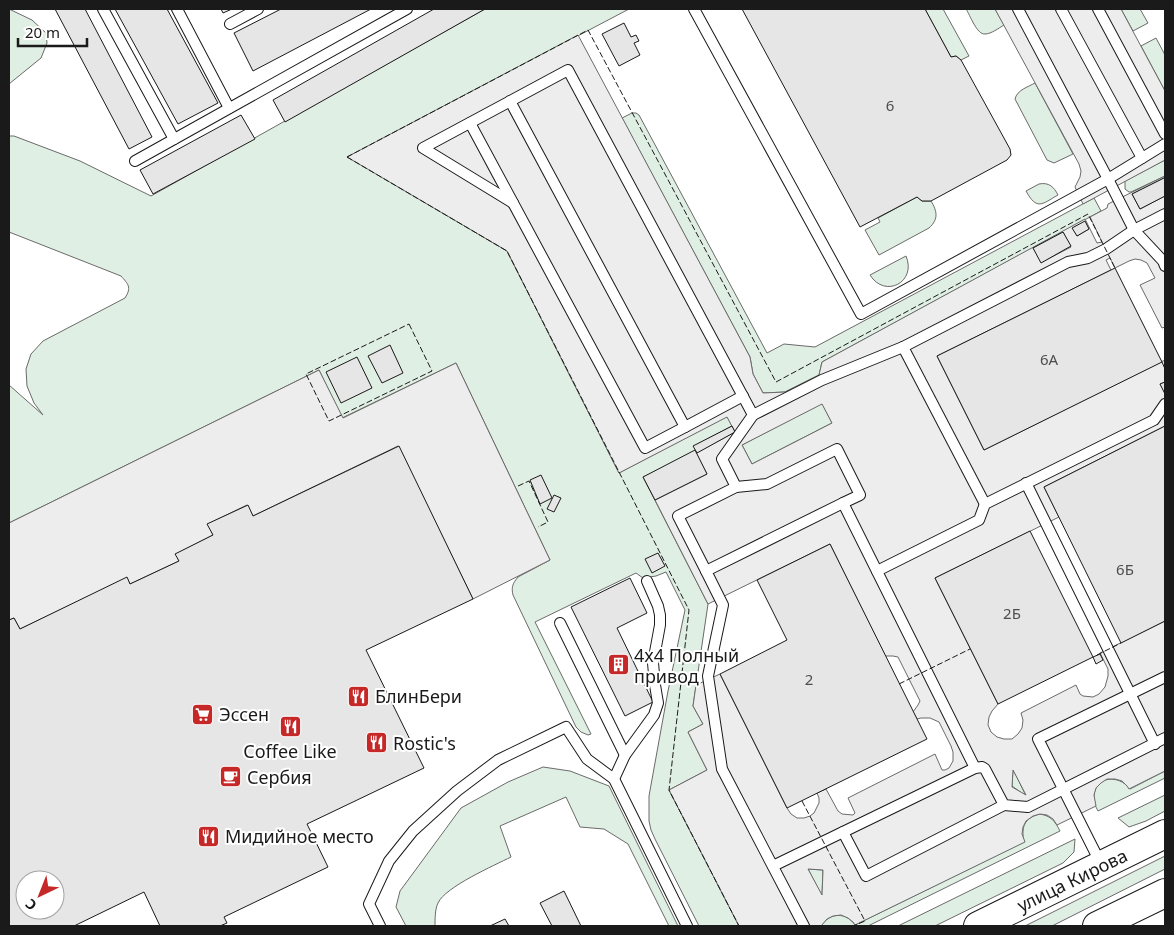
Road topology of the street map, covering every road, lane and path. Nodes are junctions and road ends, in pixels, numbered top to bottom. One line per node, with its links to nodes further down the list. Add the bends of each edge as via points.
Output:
1 (103, 9): 14 (lane)
2 (177, 9): 11 (lane)
3 (258, 9): 9 (lane)
4 (407, 9): 11 (lane)
5 (694, 9): 18 (lane, via 861,314)
6 (1018, 9): 18 (lane)
7 (1061, 9): 16 (lane)
8 (1098, 9): 13 (lane)
9 (230, 24)
10 (510, 101): 12 (lane); 24 (lane, via 568,70); 27 (lane)
11 (229, 108): 14 (lane)
12 (470, 123): 19 (lane); 19 (lane, via 423,148)
13 (1165, 134)
14 (174, 139): 17 (lane)
15 (1165, 144): 16 (lane)
16 (1142, 158): 18 (lane)
17 (135, 161)
18 (1108, 179): 21 (lane)
19 (513, 203): 27 (lane, via 645,448)
20 (1165, 214): 21 (lane)
21 (1134, 230): 22 (lane); 23 (lane, via 1106,249 1088,258 1068,262)
22 (1165, 266)
23 (904, 347): 26 (lane, via 822,380); 31 (lane)
24 (743, 396): 26 (lane); 27 (lane)
25 (1165, 404): 28 (lane, via 1154,420)
26 (752, 415): 29 (lane, via 722,459)
27 (685, 427)
28 (1026, 484): 31 (lane); 37 (lane)
29 (736, 487): 30 (lane, via 767,484 837,449 860,495); 32 (lane, via 678,516)
30 (843, 503): 32 (lane); 33 (lane)
31 (985, 504): 33 (lane, via 979,520)
32 (706, 571): 48 (lane, via 723,605 708,676 722,768)
33 (876, 571): 41 (lane)
34 (647, 581): 40 (lane, via 660,615 653,663 658,703 654,715)
35 (560, 623): 40 (lane)
36 (1165, 677): 37 (lane)
37 (1130, 694): 39 (lane); 43 (lane, via 1038,739)
38 (1165, 738): 39 (lane)
39 (1155, 744): 43 (lane)
40 (626, 755): 42 (lane)
41 (975, 768): 44 (lane, via 986,769); 45 (lane)
42 (614, 779): 50 (lane, via 587,759 566,727 498,760 413,831 388,860 369,904); 51 (lane)
43 (1064, 790): 44 (lane, via 1028,807); 47 (lane)
44 (1004, 805): 45 (lane, via 866,876)
45 (843, 832): 48 (lane)
46 (1165, 834): 47 (main road, улица Кирова)
47 (1102, 865): 53 (main road, улица Кирова)
48 (773, 866): 52 (lane)
49 (1165, 893): 54 (main road)
50 (380, 926)
51 (687, 926)
52 (804, 926)
53 (978, 926)
54 (1097, 926)

